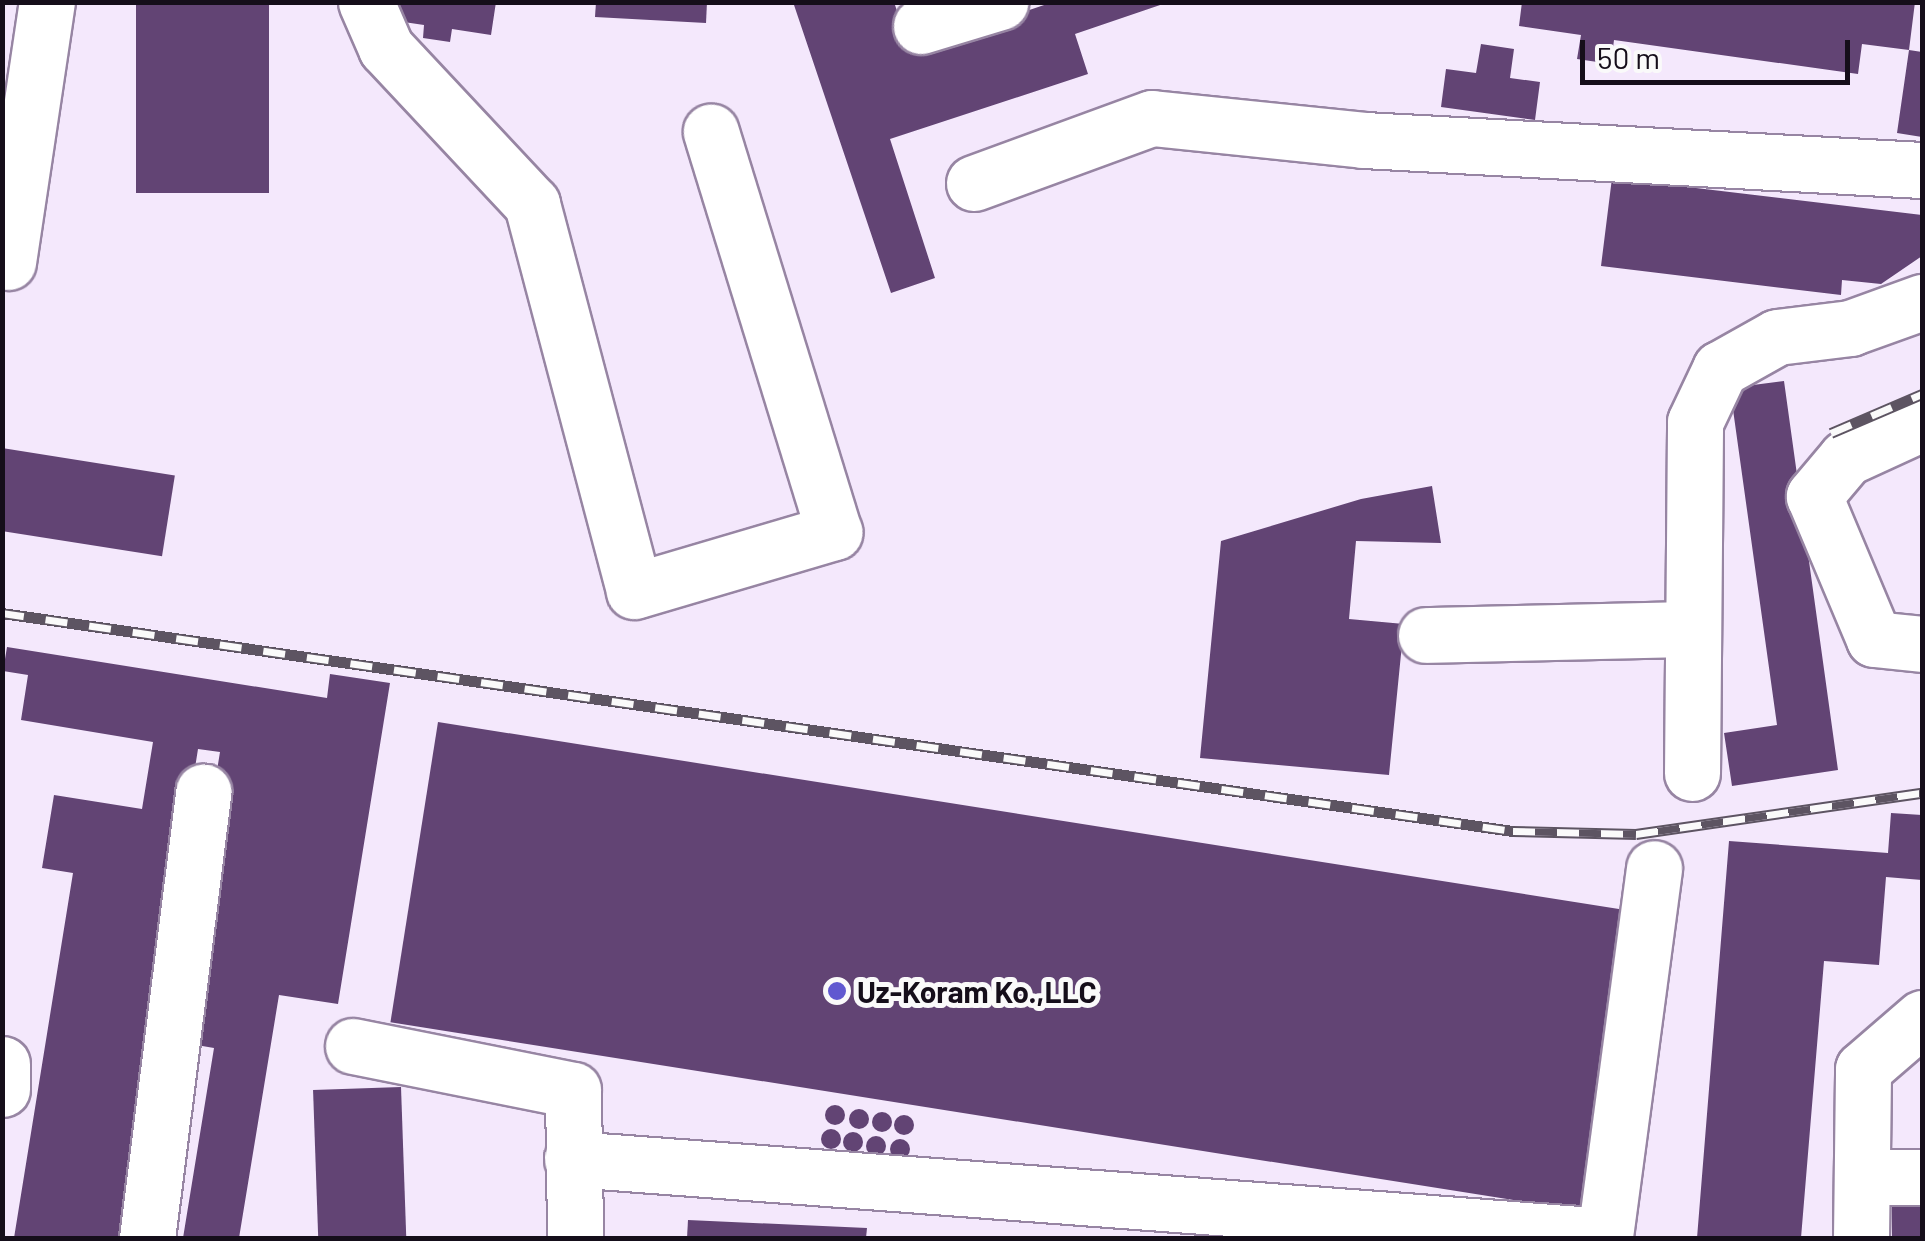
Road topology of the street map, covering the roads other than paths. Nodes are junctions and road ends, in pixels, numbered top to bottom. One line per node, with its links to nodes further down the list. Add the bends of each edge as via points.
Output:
1 (48, 2): 8 (street)
2 (366, 2): 5 (street, via 386,48 532,204 634,591 834,532)
3 (1000, 2): 4 (street)
4 (920, 26)
5 (710, 131)
6 (1922, 170): 7 (street, via 1364,140 1152,118)
7 (974, 183)
8 (8, 262)
9 (1922, 302): 11 (street, via 1850,328 1777,338 1720,369 1695,422)
10 (1922, 423): 13 (street, via 1846,458 1814,496 1874,639)
11 (1693, 629): 12 (street); 14 (street)
12 (1426, 634)
13 (1922, 644)
14 (1692, 773)
15 (203, 792): 24 (street)
16 (1654, 868): 21 (street, via 1605,1236)
17 (1922, 1018): 22 (street, via 1863,1069)
18 (353, 1046): 21 (street, via 573,1090)
19 (2, 1064): 20 (street)
20 (2, 1088)
21 (572, 1159): 25 (street)
22 (1862, 1177): 23 (street); 26 (street)
23 (1922, 1177)
24 (146, 1238)
25 (576, 1238)
26 (1861, 1238)

